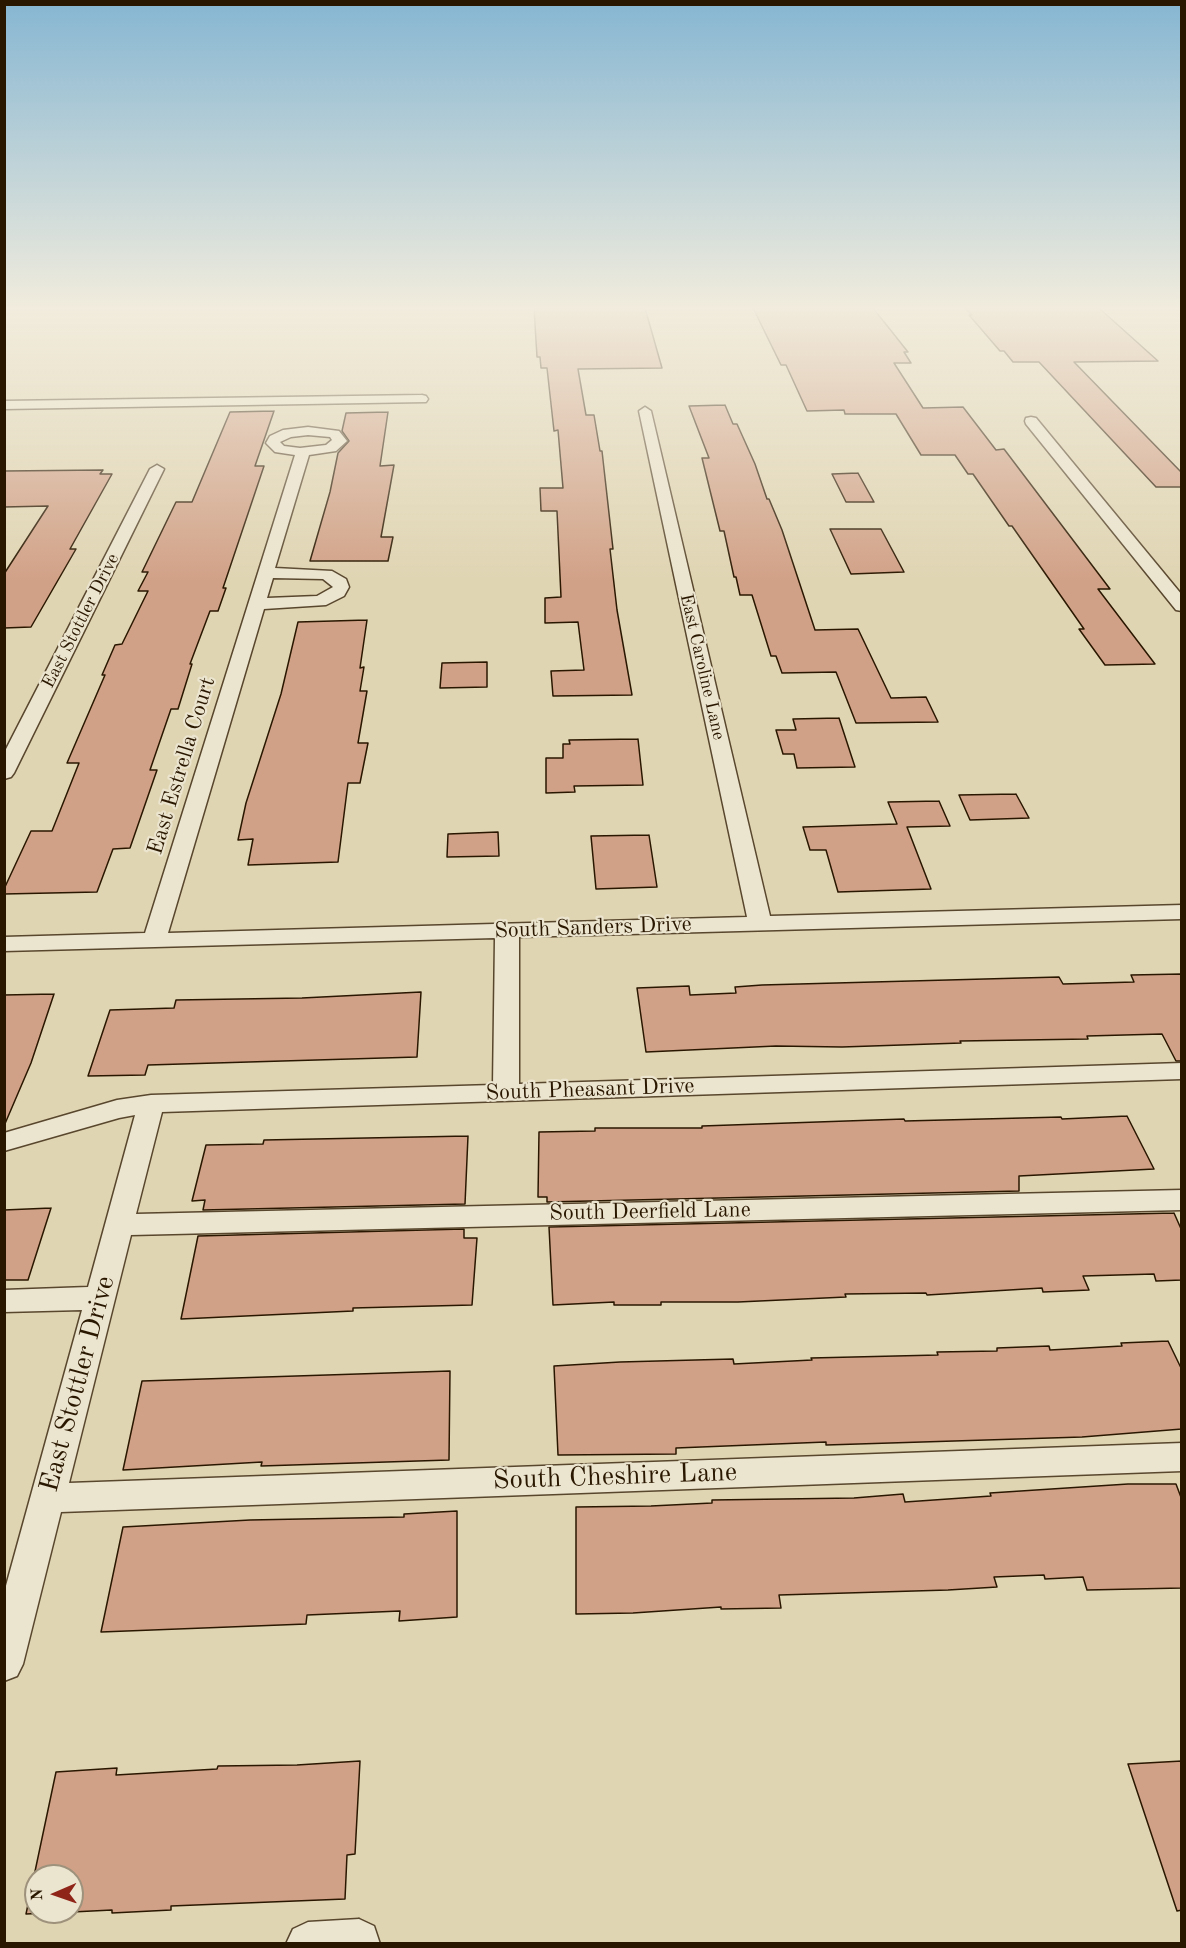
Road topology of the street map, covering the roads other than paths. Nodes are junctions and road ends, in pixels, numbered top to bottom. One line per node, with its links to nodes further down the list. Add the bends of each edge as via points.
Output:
1 (422, 399): 2 (street)
2 (4, 405)
3 (645, 411): 12 (street, East Caroline Lane)
4 (1031, 421): 9 (street)
5 (303, 452): 7 (street, East Estrella Court)
6 (157, 469): 10 (street, East Stottler Drive)
7 (265, 573): 8 (street, East Estrella Court); 8 (street, via 326,574 340,582 341,587 330,598 320,601)
8 (255, 604): 14 (street, East Estrella Court)
9 (1182, 606)
10 (4, 773)
11 (1182, 912): 12 (street, South Sanders Drive)
12 (760, 923): 13 (street, South Sanders Drive)
13 (507, 930): 14 (street, South Sanders Drive); 17 (street)
14 (154, 941): 15 (street, South Sanders Drive)
15 (4, 944)
16 (1178, 1078): 17 (street, South Pheasant Drive)
17 (506, 1092): 18 (street, South Pheasant Drive)
18 (151, 1104): 19 (street, South Pheasant Drive, via 117,1109); 21 (street, East Stottler Drive)
19 (4, 1142)
20 (1182, 1200): 21 (street, South Deerfield Lane)
21 (119, 1225): 22 (street, East Stottler Drive)
22 (100, 1298): 23 (street); 25 (street, East Stottler Drive)
23 (4, 1301)
24 (1182, 1457): 25 (street, South Cheshire Lane)
25 (48, 1498): 26 (street, East Stottler Drive)
26 (4, 1664)
27 (359, 1941): 28 (street)
28 (308, 1944)

